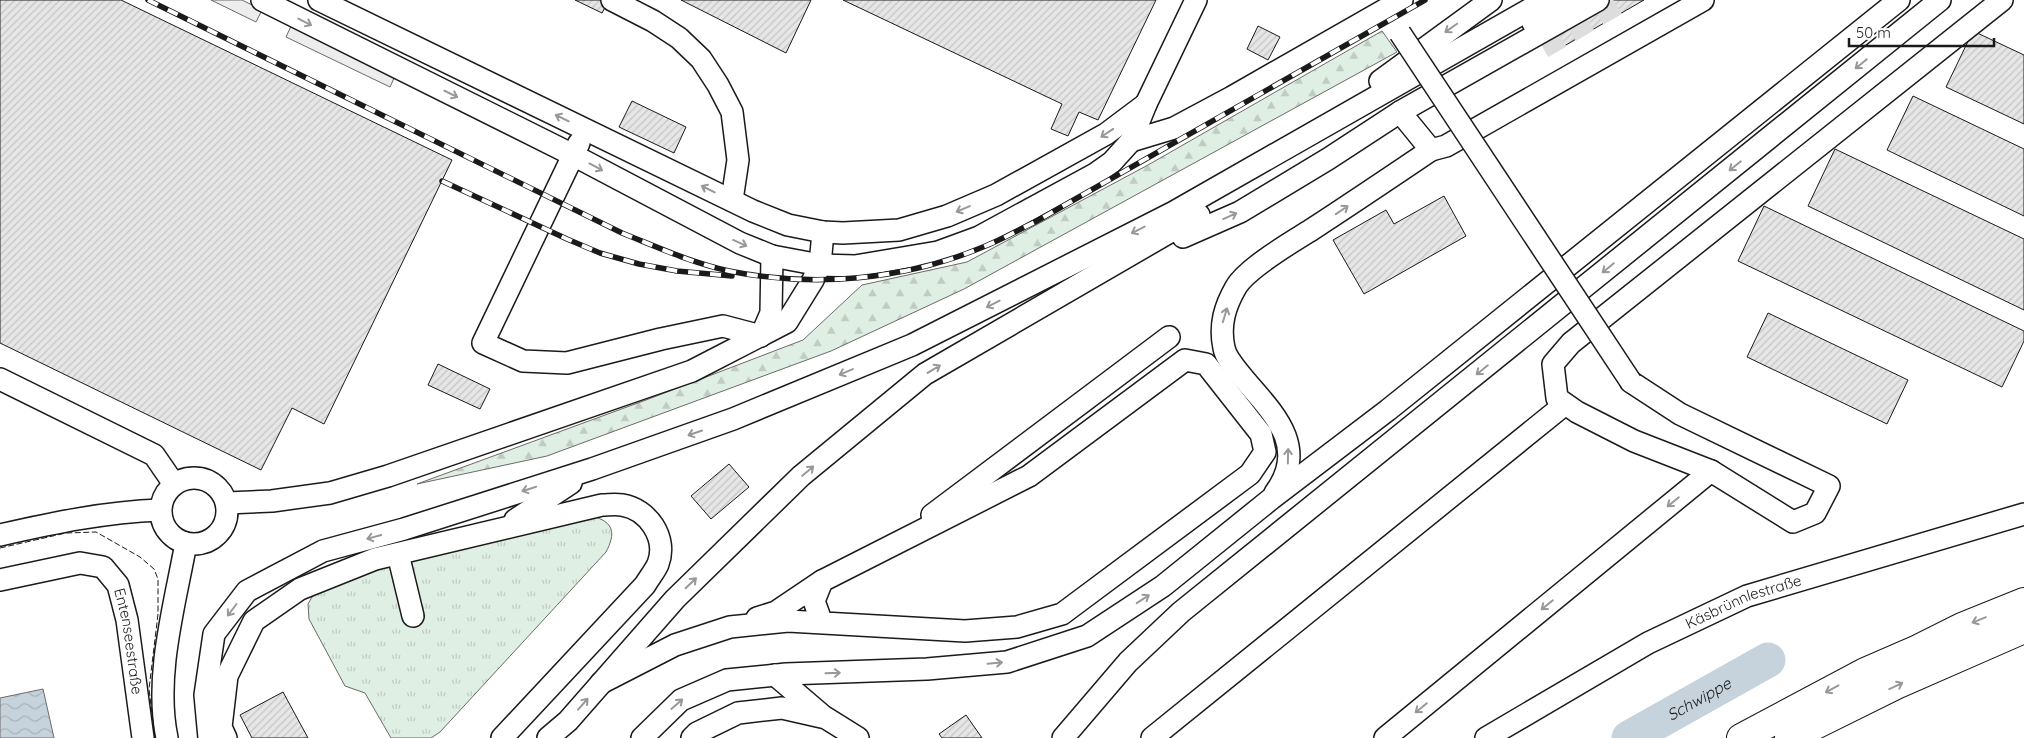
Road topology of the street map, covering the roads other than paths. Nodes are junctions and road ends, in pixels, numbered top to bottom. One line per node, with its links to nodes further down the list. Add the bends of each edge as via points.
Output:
1 (262, 0): 21 (street, one-way to 21)
2 (319, 0): 18 (street, one-way to 2)
3 (612, 0): 22 (street, via 653,20 672,34 701,59 718,85 732,112 738,160)
4 (1196, 0): 16 (street)
5 (1491, 0): 23 (street, one-way to 23, via 1388,76)
6 (1546, 0): 23 (street)
7 (1573, 0): 27 (street)
8 (1598, 0): 15 (street)
9 (1703, 0): 20 (street, via 1446,146)
10 (1899, 0): 35 (street)
11 (1940, 0): 63 (street, one-way to 63, via 1181,612 1128,662)
12 (2002, 0): 31 (street, via 1570,343 1554,364 1557,398)
13 (1394, 5): 19 (street, via 1174,128); 33 (street, bridge, via 1400,33 1631,382 1680,414 1829,486 1815,513 1793,522)
14 (1544, 48): 15 (street, via 1490,73)
15 (1464, 77): 17 (street)
16 (1146, 104): 19 (street); 24 (street, one-way to 24, via 1106,134 996,195 947,216 899,230 843,234)
17 (1400, 112): 20 (street); 27 (street, one-way to 17, via 1240,212)
18 (586, 130): 21 (street); 22 (street, one-way to 18)
19 (1131, 141): 26 (street, via 1112,162 1095,174 979,237 938,252 894,260 855,266)
20 (1431, 150): 35 (street, one-way to 20, via 1285,480 1287,436 1276,416 1233,366 1224,349 1222,319 1237,285 1263,262)
21 (573, 155): 25 (street, one-way to 25, via 740,243); 28 (street, via 483,344 523,362 567,363 723,326)
22 (732, 200): 24 (street, via 788,225)
23 (1174, 212): 32 (street, one-way to 32, via 912,345 733,419)
24 (823, 232): 26 (street)
25 (772, 256): 26 (street); 28 (street, via 771,313)
26 (820, 265): 28 (street, via 787,322)
27 (1089, 277): 52 (street, one-way to 27, via 675,598 809,470 925,374)
28 (761, 336): 36 (street, via 692,371 388,476 330,493)
29 (1169, 337): 43 (street)
30 (0, 378): 34 (street, via 154,455)
31 (1570, 408): 33 (street, via 1634,441); 64 (street); 65 (street)
32 (592, 469): 39 (street); 56 (street, one-way to 56, via 324,551 247,591 214,634 205,695)
33 (1711, 472): 66 (street, one-way to 66)
34 (174, 484): 36 (street, via 189,478 206,479 222,493); 37 (street, via 166,491)
35 (1271, 500): 51 (street, one-way to 35, via 1008,662 1087,636 1162,586)
36 (227, 503): 41 (street, via 226,520 217,534 208,541)
37 (160, 510): 40 (street, via 93,515); 41 (street, via 167,531)
38 (2024, 514): 67 (street, Käsbrünnlestraße, via 1747,596 1648,643)
39 (503, 528): 42 (street); 58 (street, via 602,505 622,505 642,512 656,528 660,545 658,563 646,585)
40 (0, 535)
41 (186, 543): 55 (street, via 163,688)
42 (398, 554): 47 (street); 57 (street, via 375,559 300,589 254,621 227,676 221,727)
43 (875, 556): 45 (street); 48 (street, via 1029,476 1185,360 1206,364 1261,434 1264,452 1250,474 1062,614 1017,627 965,631)
44 (0, 580): 54 (street, Entenseestraße, via 80,563 103,567 118,585 127,620)
45 (822, 581): 48 (street, via 814,601); 49 (street, via 776,612)
46 (2024, 602): 68 (highway, one-way to 68, via 1865,672)
47 (413, 616)
48 (822, 623): 49 (street, via 788,621)
49 (730, 627): 52 (street, via 675,644)
50 (2024, 629): 69 (highway, one-way to 50, via 1896,685)
51 (775, 676): 53 (street); 60 (street, one-way to 51, via 681,700 727,680)
52 (601, 683): 59 (street, one-way to 52, via 568,722)
53 (826, 718): 61 (street, via 782,708 738,713); 62 (street)
54 (143, 738)
55 (167, 738)
56 (209, 738)
57 (226, 738)
58 (502, 738)
59 (548, 738)
60 (642, 738)
61 (692, 738)
62 (858, 738)
63 (1063, 738)
64 (1152, 738)
65 (1176, 738)
66 (1384, 738)
67 (1486, 738)
68 (1741, 738)
69 (1789, 738)

